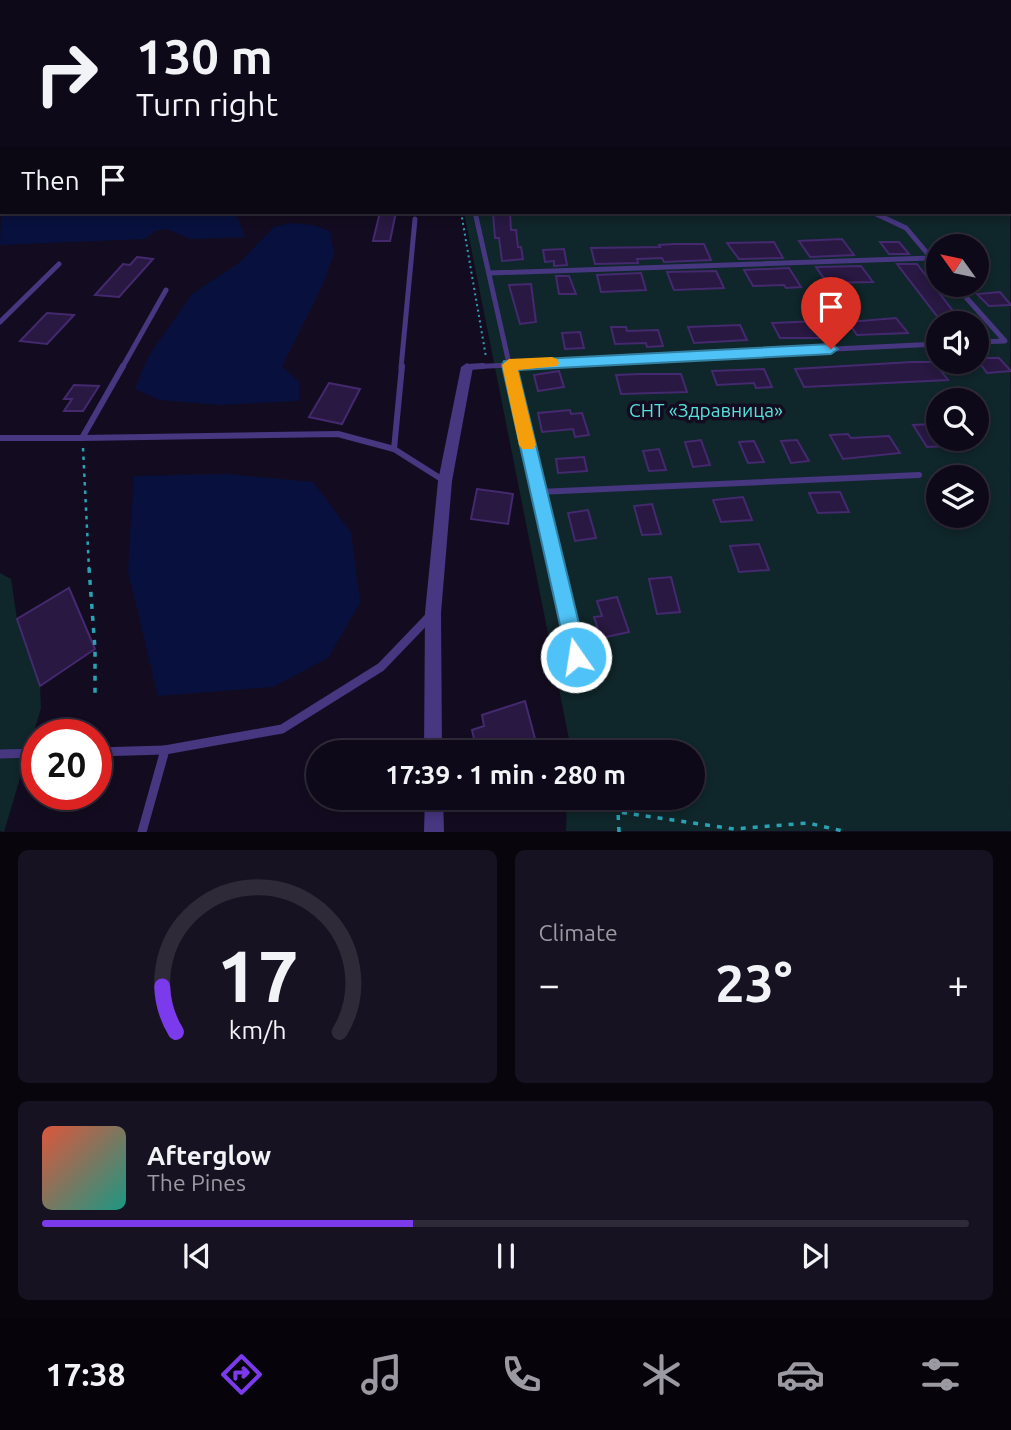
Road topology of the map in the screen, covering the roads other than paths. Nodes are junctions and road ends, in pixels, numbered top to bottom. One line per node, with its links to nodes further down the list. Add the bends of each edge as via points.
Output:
1 (475, 214): 7 (lane)
2 (876, 214): 4 (lane, via 906,228)
3 (415, 219): 19 (lane)
4 (926, 252)
5 (926, 258): 7 (lane)
6 (59, 264): 10 (lane)
7 (490, 273): 15 (lane)
8 (166, 290): 18 (lane)
9 (967, 298): 11 (lane)
10 (0, 321)
11 (1005, 341): 12 (lane); 14 (lane)
12 (989, 342)
13 (926, 345): 15 (lane)
14 (1011, 348)
15 (509, 365): 16 (lane); 22 (lane)
16 (467, 367): 21 (street)
17 (0, 438): 18 (lane)
18 (82, 438): 19 (lane, via 338,434)
19 (394, 449): 21 (lane)
20 (919, 475): 22 (lane)
21 (444, 481): 23 (street)
22 (538, 492): 24 (lane)
23 (433, 612): 25 (street); 26 (lane, via 381,667 282,729)
24 (576, 657)
25 (433, 740)
26 (165, 750): 27 (lane); 31 (lane)
27 (112, 752)
28 (21, 753): 29 (lane)
29 (0, 754)
30 (434, 810): 32 (street)
31 (142, 831)
32 (434, 831)

